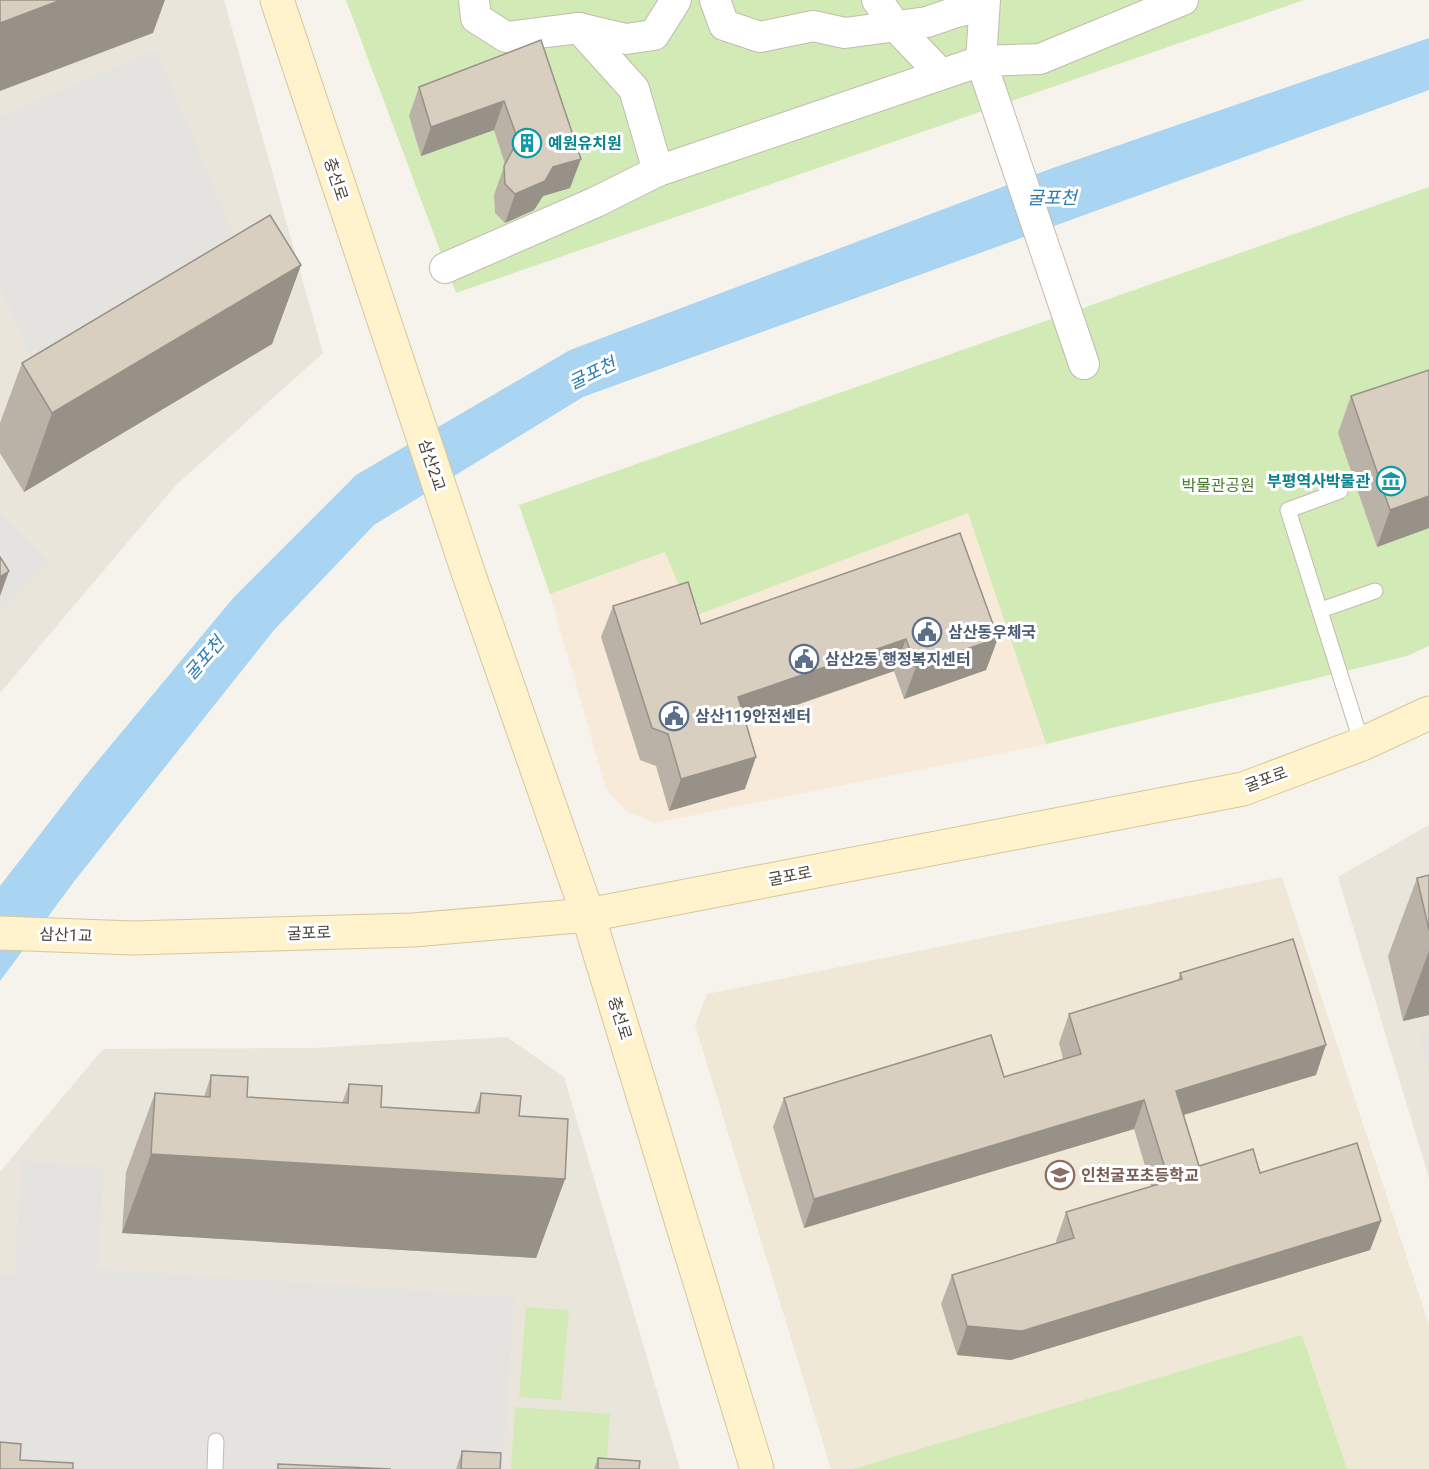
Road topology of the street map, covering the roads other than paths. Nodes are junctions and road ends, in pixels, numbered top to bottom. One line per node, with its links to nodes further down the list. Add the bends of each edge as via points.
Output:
1 (277, 0): 14 (street, 충선로)
2 (474, 0): 9 (street, via 476,18 506,36)
3 (676, 0): 9 (street, via 654,35 626,39)
4 (715, 0): 8 (street, via 724,25 760,37 813,26 845,33)
5 (877, 0): 8 (street)
6 (1183, 0): 10 (street, via 1040,59)
7 (985, 3): 8 (street, via 927,22); 10 (street)
8 (896, 27): 11 (street)
9 (579, 28): 12 (street, via 634,89)
10 (981, 61): 11 (street); 15 (street)
11 (940, 73): 12 (street)
12 (658, 171): 13 (street)
13 (445, 268)
14 (396, 358): 17 (street, 삼산2교)
15 (1084, 364)
16 (1340, 491): 19 (lane, via 1288,510)
17 (468, 572): 22 (street, 충선로)
18 (1376, 591): 19 (lane)
19 (1321, 610): 21 (lane)
20 (1429, 712): 21 (street, 굴포로)
21 (1362, 744): 22 (street, 굴포로, via 1244,789)
22 (588, 915): 24 (street, 굴포로, via 412,930); 27 (street, 충선로)
23 (0, 933): 24 (street, 삼산1교)
24 (133, 938)
25 (216, 1441): 26 (lane)
26 (215, 1469)
27 (757, 1469)

